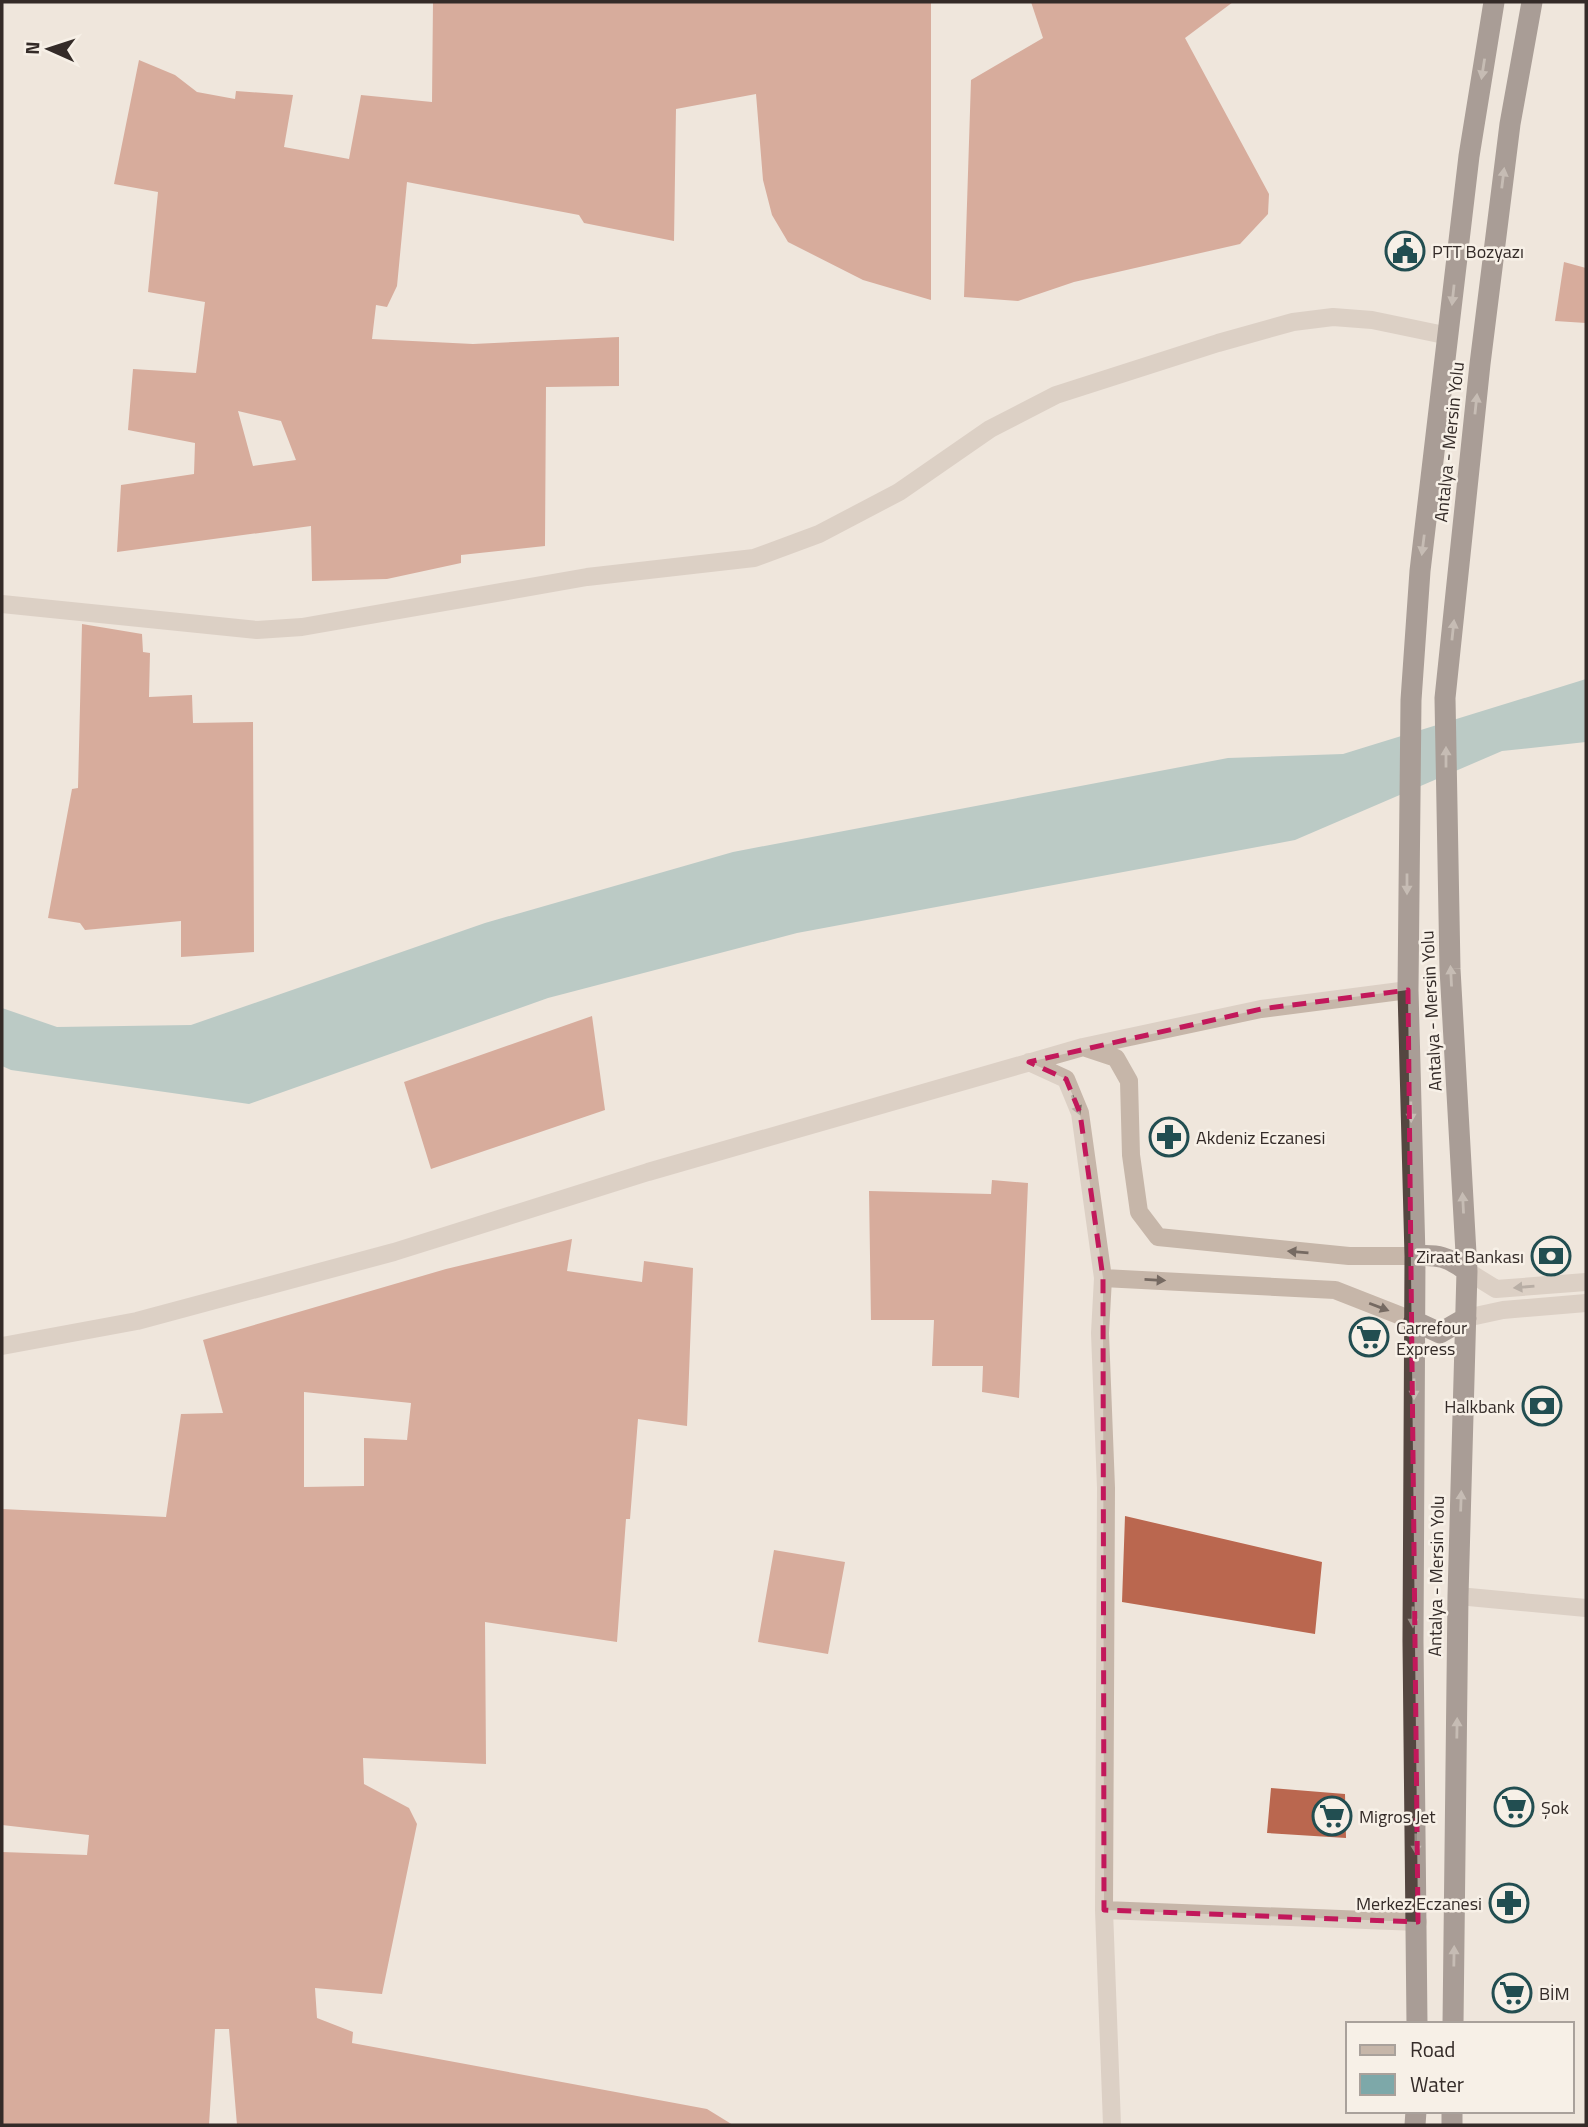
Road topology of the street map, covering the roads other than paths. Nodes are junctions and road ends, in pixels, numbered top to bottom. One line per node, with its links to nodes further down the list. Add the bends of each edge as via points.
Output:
1 (1494, 2): 3 (highway, Antalya - Mersin Yolu, one-way to 3, via 1469,156)
2 (1532, 2): 9 (highway, Antalya - Mersin Yolu, one-way to 2, via 1450,969 1446,698 1481,351 1510,124)
3 (1448, 336): 4 (street, via 1333,317 1293,322 1169,358 1056,395 990,429 899,492 819,534 754,558 587,577 290,628 257,630); 5 (highway, Antalya - Mersin Yolu, one-way to 5, via 1420,570 1411,700)
4 (2, 604)
5 (1408, 990): 6 (street, via 1261,1009); 8 (highway, Antalya - Mersin Yolu, one-way to 8)
6 (1083, 1047): 7 (street); 8 (street, one-way to 6, via 1349,1256 1158,1237 1139,1212 1131,1155 1129,1081 1116,1058)
7 (1029, 1062): 10 (street, one-way to 10, via 1066,1079 1080,1113); 15 (street, via 648,1172 394,1252 137,1321)
8 (1415, 1256): 9 (highway, via 1452,1259); 14 (highway, Antalya - Mersin Yolu)
9 (1467, 1271): 11 (street, one-way to 9, via 1496,1289); 13 (highway, Antalya - Mersin Yolu)
10 (1103, 1278): 14 (street, one-way to 14, via 1335,1290); 18 (street)
11 (1586, 1282)
12 (1586, 1303): 13 (street)
13 (1466, 1318): 14 (highway, via 1440,1333); 16 (highway, Antalya - Mersin Yolu, one-way to 13)
14 (1414, 1321): 19 (highway, Antalya - Mersin Yolu, one-way to 19)
15 (2, 1346)
16 (1458, 1596): 17 (street); 21 (highway, Antalya - Mersin Yolu, one-way to 16)
17 (1586, 1608)
18 (1104, 1910): 19 (street); 22 (street)
19 (1418, 1922): 20 (highway, Antalya - Mersin Yolu)
20 (1417, 2022)
21 (1453, 2022)
22 (1112, 2125)

